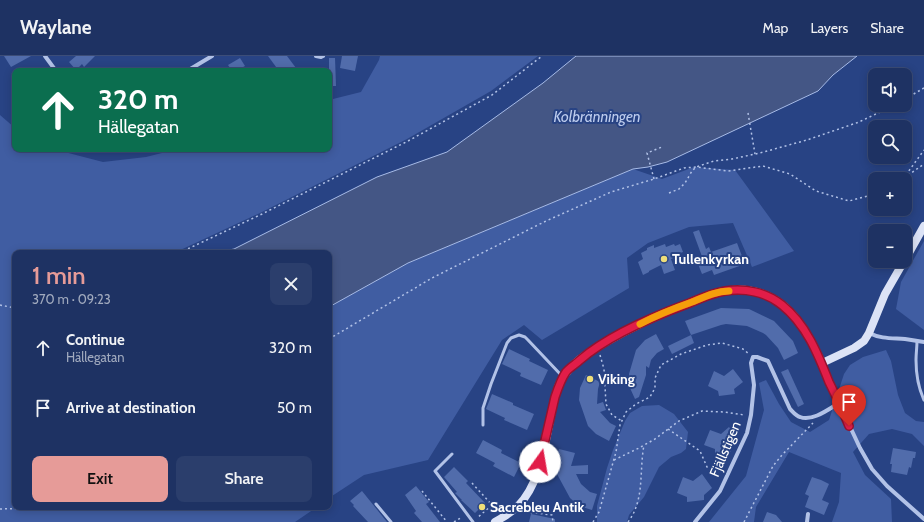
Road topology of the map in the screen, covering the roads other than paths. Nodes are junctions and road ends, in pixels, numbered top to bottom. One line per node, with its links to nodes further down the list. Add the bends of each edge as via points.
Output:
1 (45, 56): 5 (street)
2 (212, 56): 6 (street)
3 (316, 56): 4 (street)
4 (323, 56)
5 (54, 68)
6 (192, 68)
7 (924, 226): 8 (street)
8 (912, 247)
9 (900, 268): 10 (street, via 885,294)
10 (870, 333): 11 (street, via 886,338); 13 (street, via 854,348)
11 (917, 341): 12 (street); 15 (lane, via 916,373)
12 (924, 342)
13 (822, 363): 14 (street, via 810,339 782,304 769,296 741,290 707,296 624,331 586,355); 16 (street)
14 (563, 377): 17 (lane, via 525,337 519,335 511,338 483,408); 21 (street, via 555,397 538,471 530,489)
15 (924, 400)
16 (839, 403): 22 (street, via 872,469); 26 (street, Fjällstigen, via 812,418 805,419 796,415 790,409 768,361 753,357 751,363 754,385 747,433 720,490)
17 (483, 425)
18 (452, 454): 24 (lane, via 435,471)
19 (376, 504): 23 (lane)
20 (808, 514): 27 (street)
21 (505, 519): 25 (street)
22 (924, 519)
23 (391, 522)
24 (472, 522)
25 (496, 522)
26 (695, 522)
27 (807, 522)

